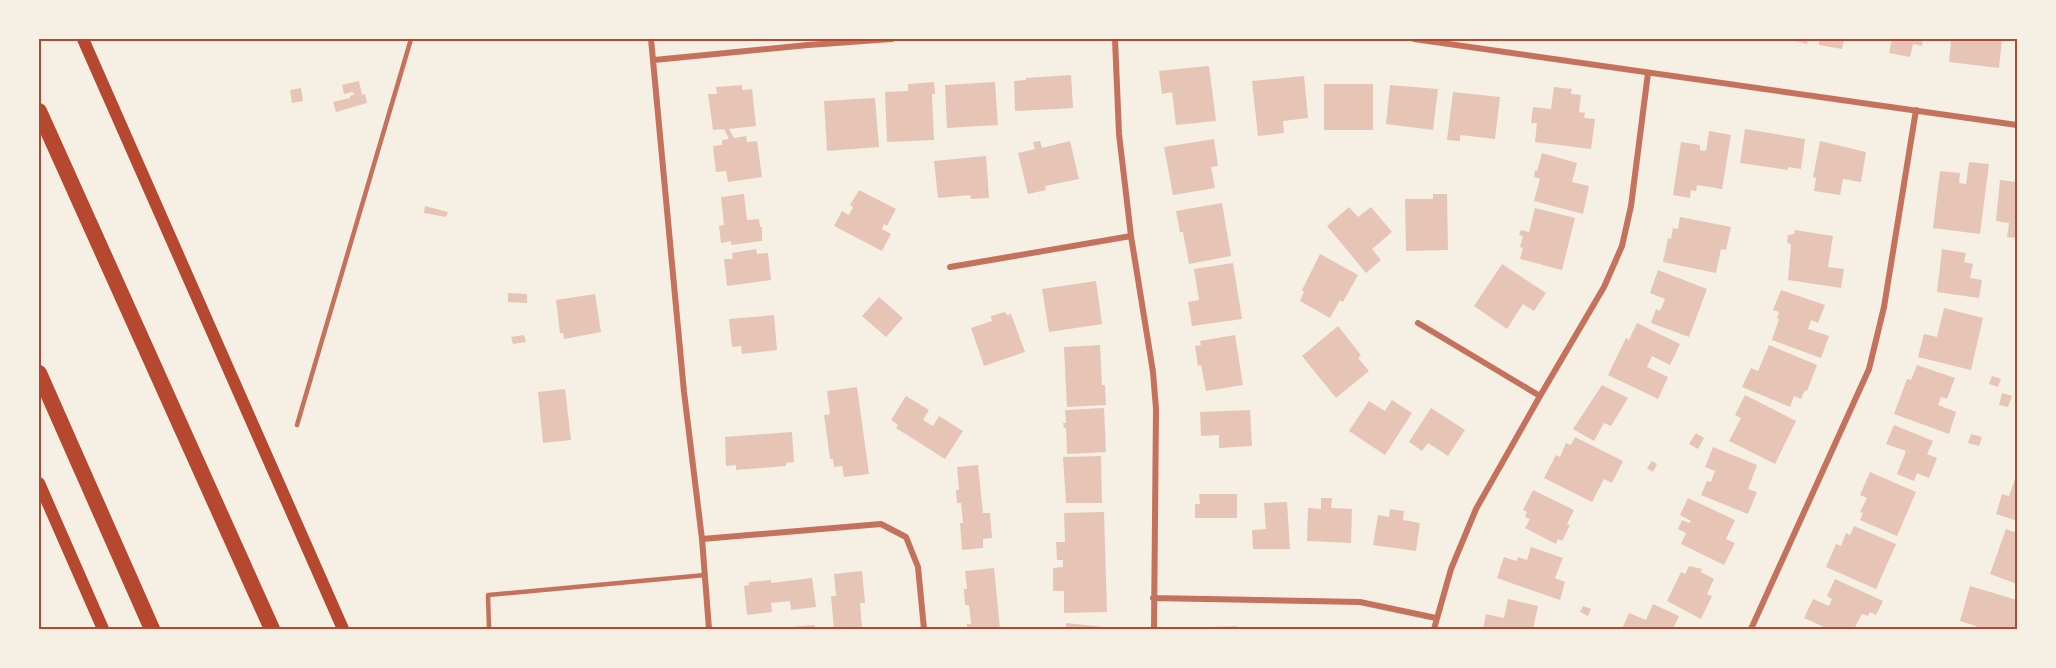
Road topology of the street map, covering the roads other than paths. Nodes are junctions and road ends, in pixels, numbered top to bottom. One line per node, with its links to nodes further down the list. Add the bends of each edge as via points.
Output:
1 (82, 39): 28 (main road)
2 (411, 39): 18 (lane)
3 (651, 39): 8 (street)
4 (892, 39): 8 (street)
5 (1115, 39): 13 (street, via 1119,134)
6 (1414, 39): 7 (street)
7 (1458, 42): 9 (street)
8 (654, 60): 21 (street, via 684,392)
9 (1648, 73): 10 (street); 17 (street, via 1622,246 1604,287)
10 (1916, 110): 12 (street); 34 (street, via 1884,307 1869,369)
11 (39, 111): 27 (highway)
12 (2017, 126)
13 (1131, 236): 14 (street); 23 (street, via 1156,409)
14 (950, 267)
15 (1418, 323): 17 (street)
16 (39, 373): 26 (highway)
17 (1539, 396): 24 (street, via 1476,509)
18 (297, 425)
19 (39, 483): 20 (main road)
20 (42, 500): 25 (main road)
21 (702, 539): 22 (street); 31 (street, via 881,524 906,537 918,567)
22 (705, 575): 29 (lane, via 488,595); 30 (street)
23 (1153, 598): 24 (street, via 1360,602); 32 (street)
24 (1436, 618): 33 (street)
25 (103, 629)
26 (152, 629)
27 (272, 629)
28 (343, 629)
29 (489, 629)
30 (709, 629)
31 (924, 629)
32 (1154, 629)
33 (1434, 629)
34 (1751, 629)

